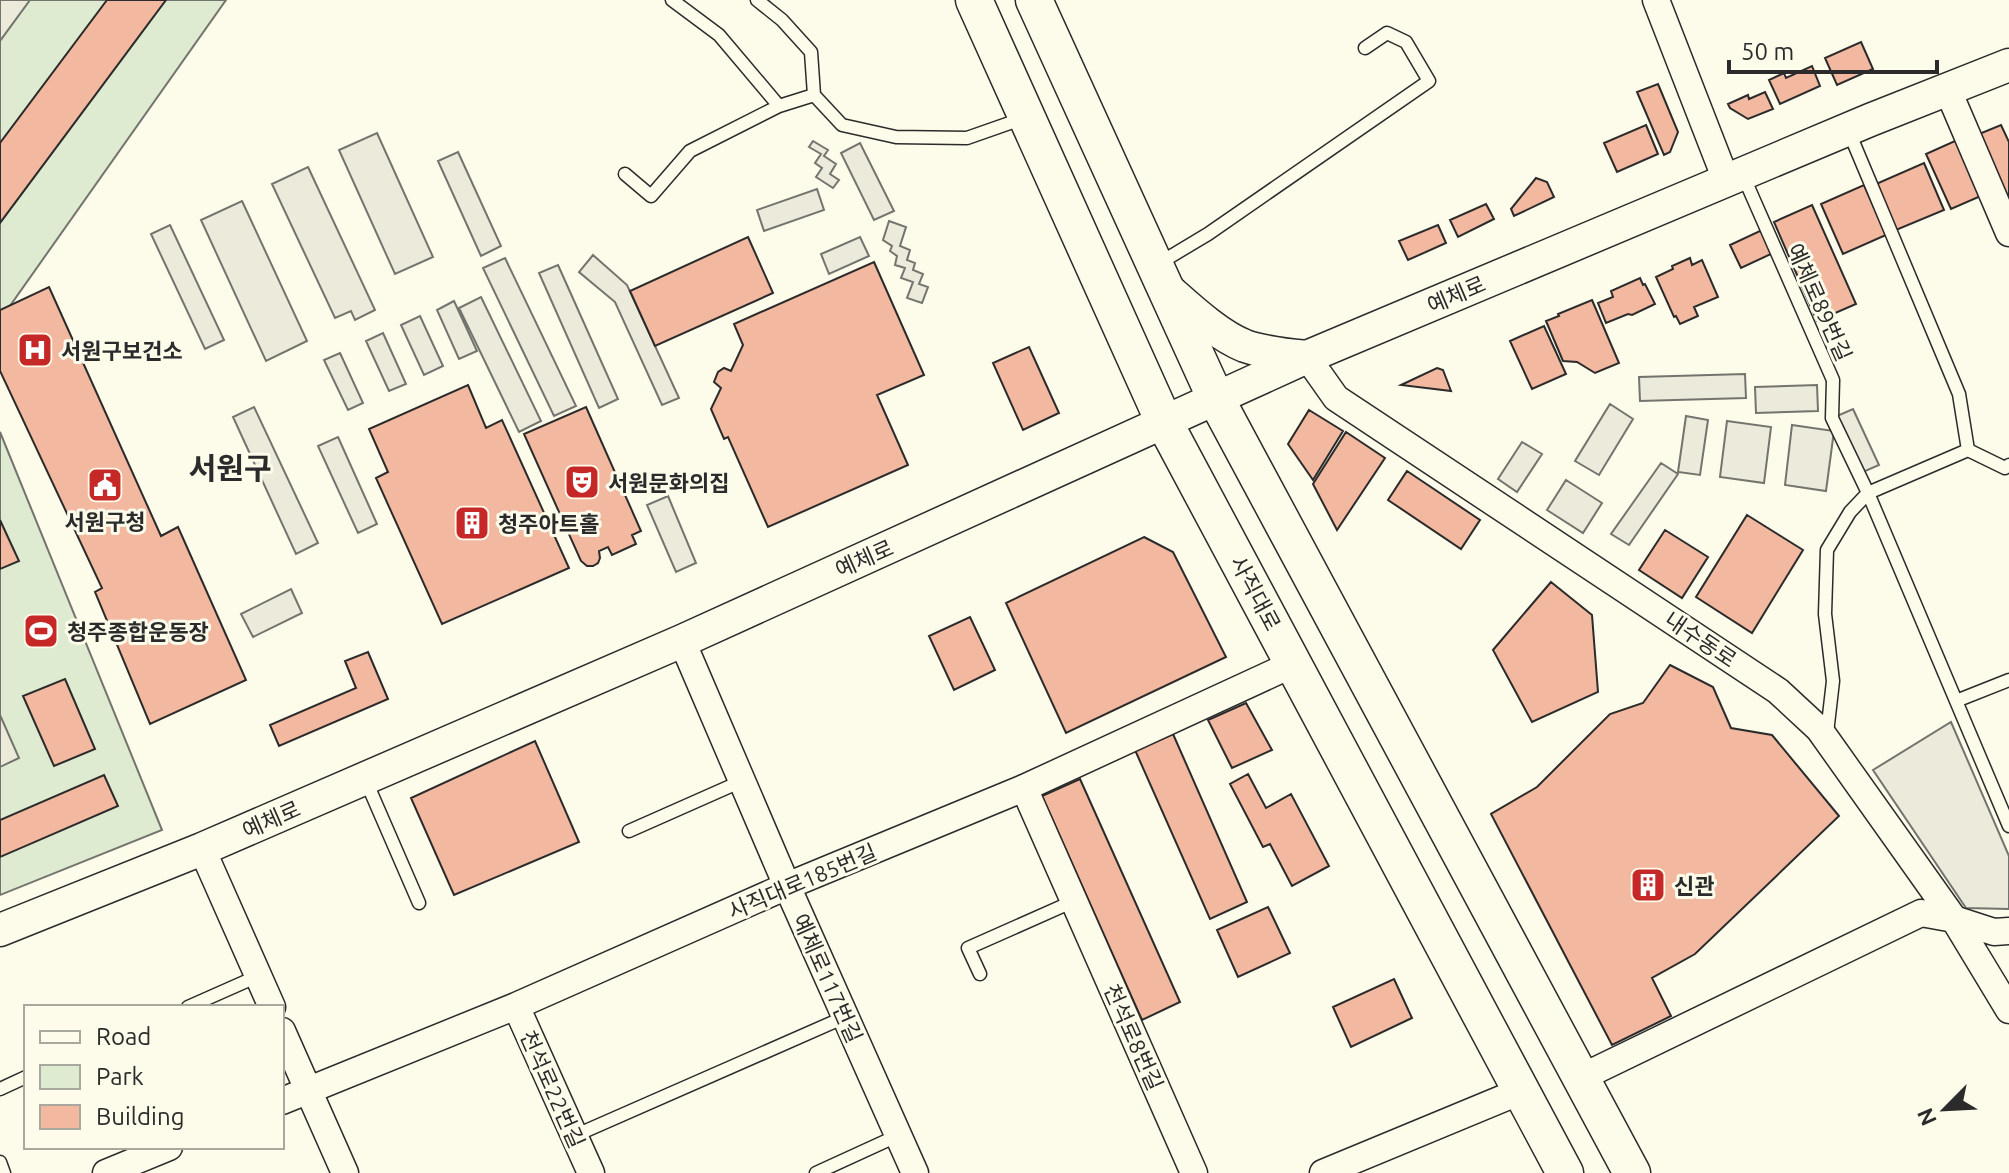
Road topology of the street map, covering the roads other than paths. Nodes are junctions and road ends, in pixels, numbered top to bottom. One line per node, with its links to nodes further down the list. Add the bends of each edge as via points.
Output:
1 (672, 0): 10 (lane, via 719,35)
2 (757, 0): 9 (lane, via 811,52)
3 (974, 0): 11 (main road, 사직대로)
4 (1034, 0): 16 (main road)
5 (1656, 0): 14 (street)
6 (1365, 48): 16 (lane, via 1387,33 1406,42 1429,81 1164,261)
7 (2009, 65): 8 (street, 예체로)
8 (1947, 88): 12 (street, 예체로); 15 (street)
9 (814, 95): 10 (lane); 11 (lane, via 842,125 896,137 967,138)
10 (779, 106): 13 (lane, via 690,151 651,196)
11 (1027, 117): 19 (main road, 사직대로)
12 (1848, 129): 14 (street, 예체로); 20 (lane, via 1959,394)
13 (625, 174)
14 (1734, 176): 17 (street, 예체로); 22 (lane, 예체로89번길, via 1833,380 1832,418)
15 (2009, 233)
16 (1159, 275): 17 (street, via 1214,327 1243,345); 18 (main road)
17 (1307, 357): 18 (street, 예체로); 27 (street, 내수동로, via 1336,398 1778,691)
18 (1216, 399): 19 (street, 예체로); 49 (main road)
19 (1164, 422): 23 (street, 예체로); 24 (main road, 사직대로)
20 (1968, 450): 21 (lane, via 2005,468); 22 (lane)
21 (2009, 465)
22 (1868, 493): 26 (lane, 예체로89번길); 27 (lane, via 1827,550 1825,614 1833,681)
23 (682, 641): 28 (street, 예체로); 29 (street, 예체로117번길)
24 (1293, 664): 30 (street, 사직대로185번길); 52 (main road, 사직대로)
25 (2009, 680): 26 (lane)
26 (1956, 701): 31 (lane, 예체로89번길)
27 (1826, 740): 37 (street, 내수동로)
28 (365, 778): 33 (street, 예체로); 36 (lane)
29 (742, 781): 32 (lane); 34 (street, 예체로117번길)
30 (1024, 788): 34 (street, 사직대로185번길); 35 (street, 천석로8번길)
31 (2008, 819)
32 (629, 831)
33 (202, 849): 38 (street, 예체로); 41 (street)
34 (787, 886): 44 (street, 사직대로185번길); 46 (street, 예체로117번길)
35 (1074, 901): 40 (lane, via 968,948); 64 (street, 천석로8번길)
36 (419, 903)
37 (1954, 919): 39 (street, via 1994,932); 45 (street, 내수동로); 49 (street, via 1921,913)
38 (0, 930)
39 (2009, 931)
40 (980, 974)
41 (258, 976): 42 (lane); 43 (street)
42 (193, 1005)
43 (271, 1005)
44 (516, 1006): 51 (street, 사직대로185번길); 55 (street, 천석로22번길)
45 (2009, 1010)
46 (845, 1017): 54 (street, 예체로117번길); 55 (lane)
47 (284, 1036): 51 (street)
48 (24, 1078): 50 (lane)
49 (1580, 1078): 67 (main road)
50 (0, 1089)
51 (308, 1090): 53 (street, 사직대로185번길); 60 (street)
52 (1521, 1091): 65 (street); 66 (main road, 사직대로)
53 (284, 1100)
54 (899, 1135): 62 (lane); 63 (street, 예체로117번길)
55 (574, 1136): 61 (street, 천석로22번길)
56 (164, 1149): 59 (street)
57 (0, 1162): 58 (lane)
58 (4, 1173)
59 (106, 1173)
60 (345, 1173)
61 (591, 1173)
62 (816, 1173)
63 (915, 1173)
64 (1194, 1173)
65 (1323, 1173)
66 (1565, 1173)
67 (1632, 1173)

